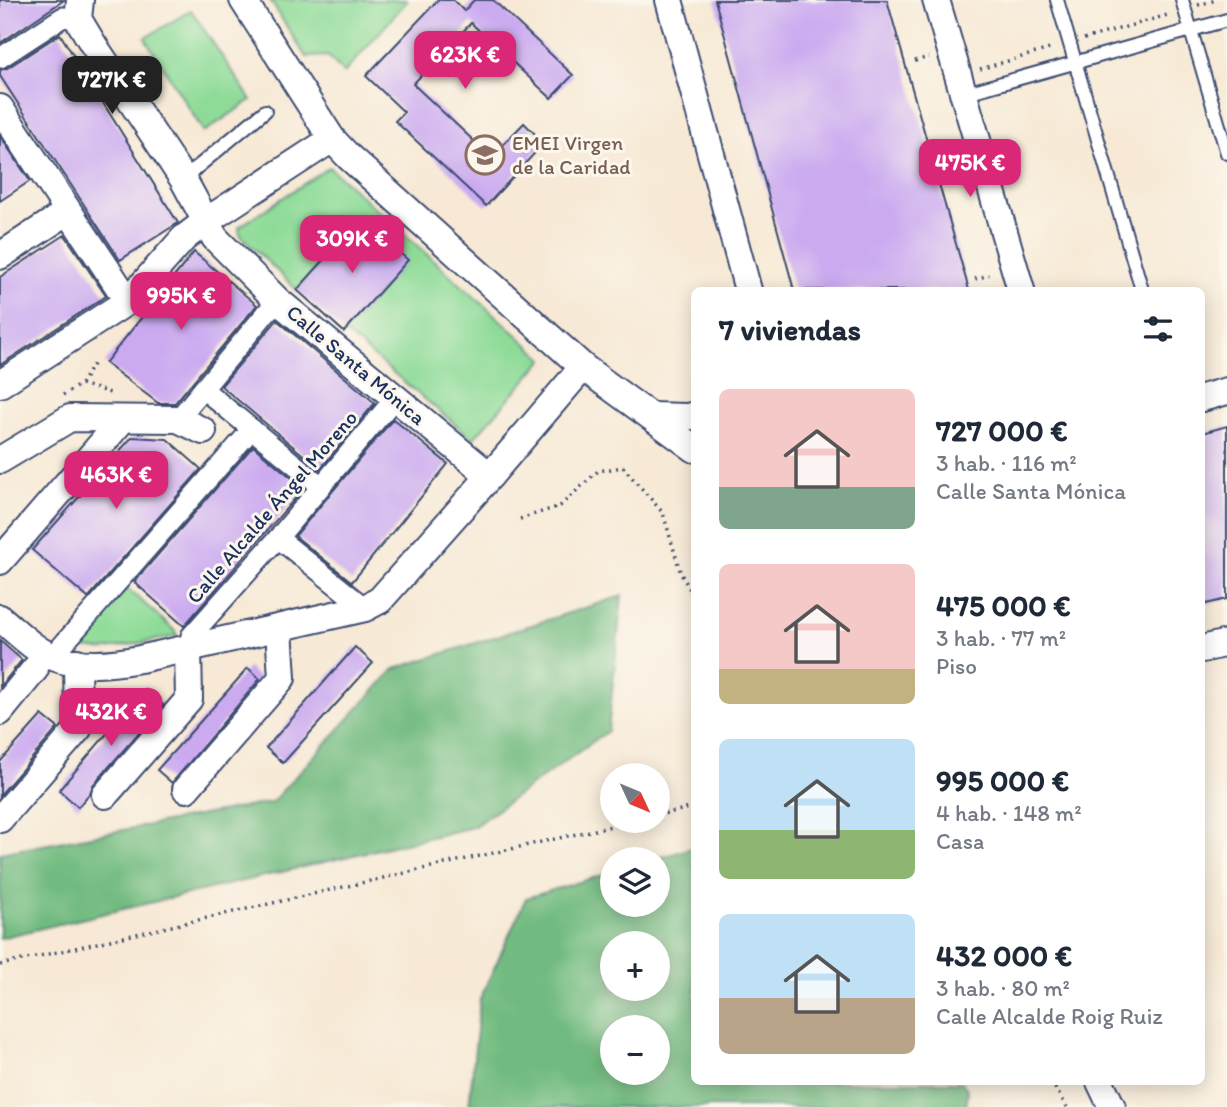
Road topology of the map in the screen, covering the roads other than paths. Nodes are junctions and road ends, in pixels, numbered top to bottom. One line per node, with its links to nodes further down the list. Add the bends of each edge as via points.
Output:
1 (243, 0): 14 (street)
2 (669, 0): 20 (street)
3 (936, 0): 11 (street)
4 (1057, 0): 10 (lane)
5 (1182, 0): 8 (lane)
6 (79, 9): 9 (street); 16 (street, Calle Santa Mónica, via 93,44)
7 (1227, 20): 8 (lane)
8 (1191, 31): 10 (lane); 15 (lane)
9 (0, 58)
10 (1076, 64): 11 (lane); 22 (lane)
11 (963, 94): 21 (street)
12 (0, 108): 17 (street)
13 (265, 111): 16 (lane)
14 (332, 139): 18 (street); 25 (street)
15 (1227, 153)
16 (183, 179): 18 (street, Calle Santa Mónica)
17 (67, 212): 19 (street); 24 (street)
18 (205, 222): 23 (street, Calle Santa Mónica, via 222,247); 24 (street, via 184,238)
19 (0, 256)
20 (747, 287)
21 (1020, 287)
22 (1141, 287)
23 (277, 300): 27 (street); 30 (street, Calle Santa Mónica)
24 (128, 301): 26 (street)
25 (583, 366): 31 (street); 39 (street)
26 (0, 384)
27 (203, 389): 34 (street); 35 (street)
28 (1227, 391): 29 (street)
29 (1205, 397)
30 (395, 398): 39 (street, Calle Santa Mónica); 40 (street, Calle Alcalde Ángel Moreno)
31 (652, 416): 32 (street); 37 (street)
32 (691, 416)
33 (123, 419): 34 (street); 38 (street, via 70,418); 42 (street)
34 (178, 419): 36 (street)
35 (252, 429): 40 (street); 49 (street)
36 (203, 431)
37 (691, 446)
38 (0, 460)
39 (490, 477): 43 (street, via 380,600)
40 (321, 486): 41 (street, Calle Alcalde Ángel Moreno)
41 (278, 538): 43 (street); 47 (street, Calle Alcalde Ángel Moreno, via 191,636)
42 (0, 561)
43 (365, 608): 45 (street)
44 (0, 618): 49 (street)
45 (279, 628): 47 (street); 51 (street, via 282,678)
46 (1227, 643): 48 (street)
47 (188, 648): 49 (street, via 110,664); 52 (street, via 189,699)
48 (1205, 648)
49 (55, 663): 50 (street); 53 (street, via 78,729)
50 (0, 712)
51 (186, 789)
52 (105, 795)
53 (0, 819)
54 (1101, 1085): 55 (street)
55 (1112, 1107)

